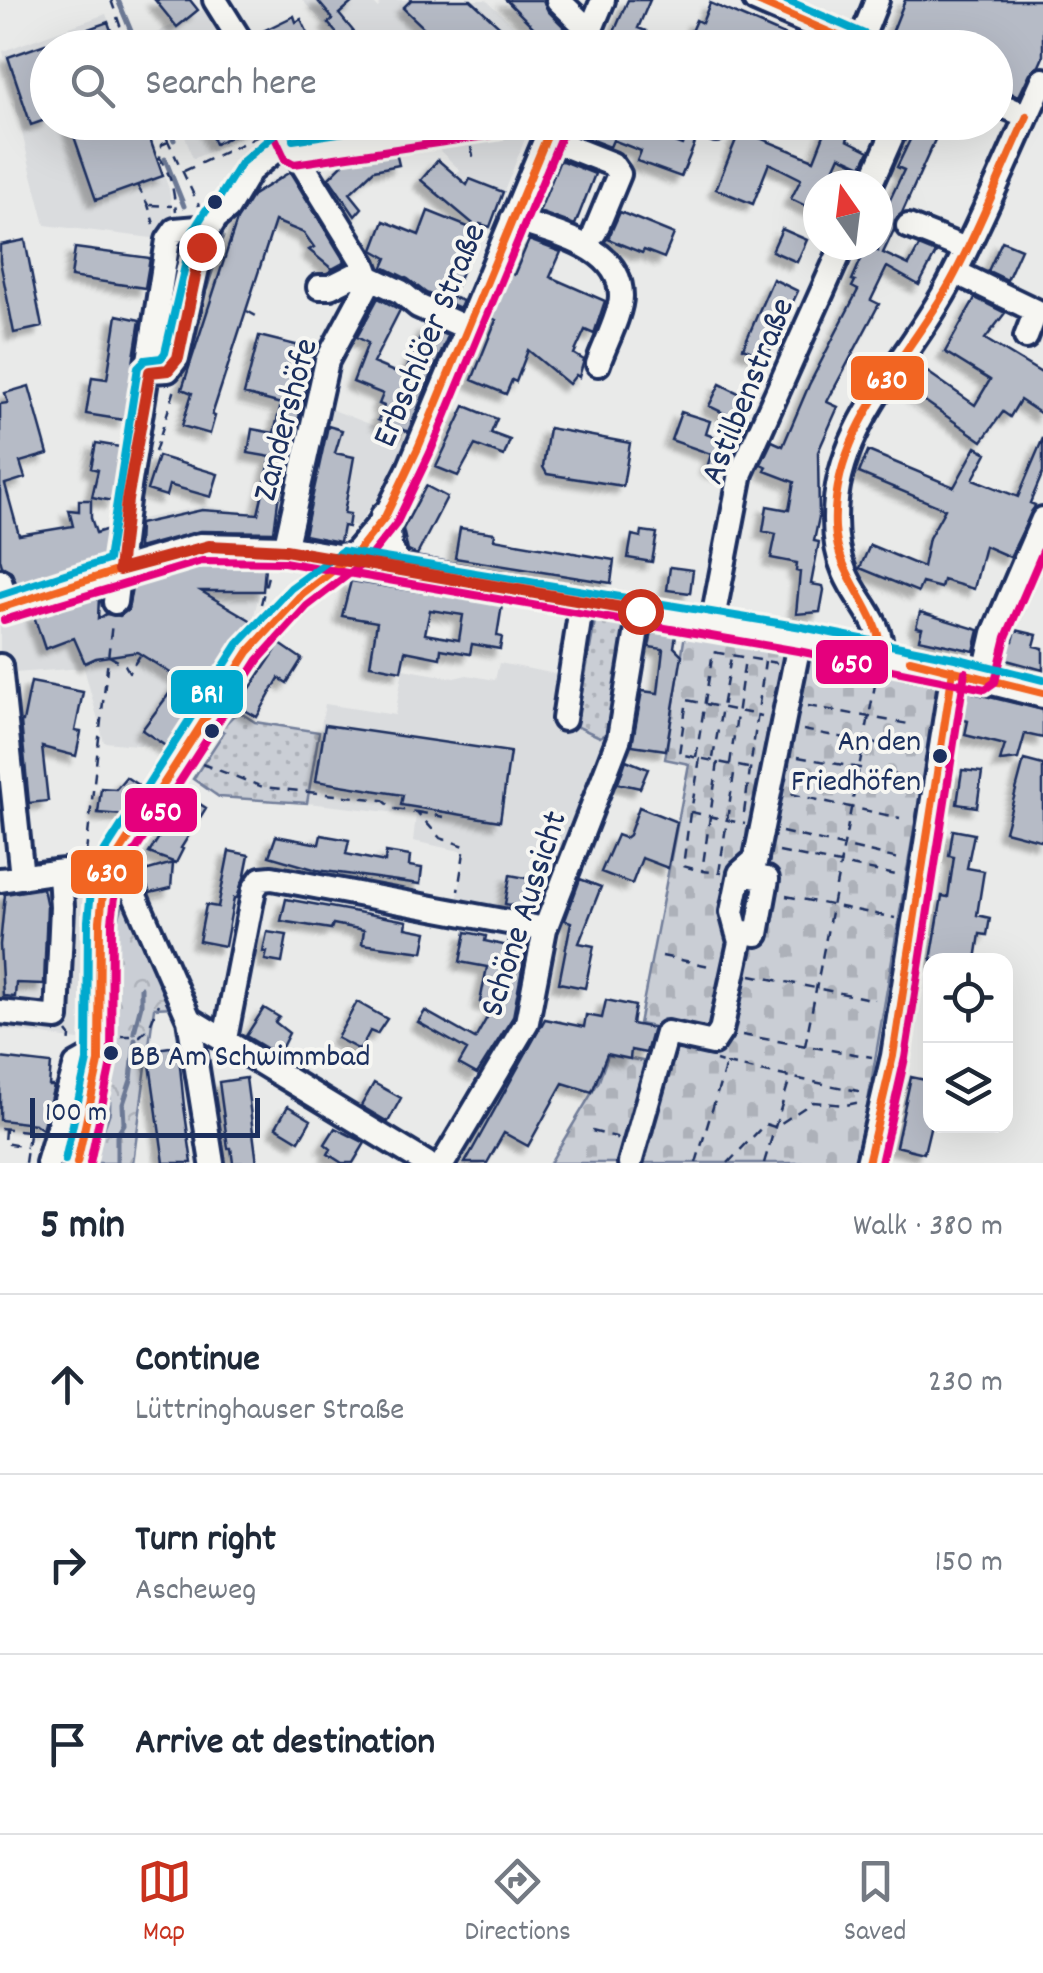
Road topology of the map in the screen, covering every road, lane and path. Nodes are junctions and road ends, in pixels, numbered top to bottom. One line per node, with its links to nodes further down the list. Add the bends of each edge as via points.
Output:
1 (111, 0): 8 (path)
2 (215, 0): 9 (street)
3 (558, 0): 7 (street)
4 (577, 0): 7 (street)
5 (754, 0): 10 (street)
6 (877, 0): 11 (street)
7 (593, 24)
8 (122, 30)
9 (234, 30)
10 (824, 30)
11 (867, 30)
12 (1043, 80): 14 (street)
13 (1013, 110): 14 (street)
14 (1027, 116): 34 (street)
15 (271, 140): 25 (path)
16 (281, 140): 29 (street, via 250,171 228,208)
17 (290, 140): 36 (street)
18 (546, 140): 30 (street, Erbschlöer Straße)
19 (568, 140): 33 (street, via 619,174)
20 (890, 140): 24 (street)
21 (168, 142): 25 (path); 28 (path, via 159,152 177,196)
22 (470, 144): 23 (path)
23 (474, 161)
24 (877, 170)
25 (183, 172): 29 (path)
26 (137, 186): 27 (path)
27 (148, 205): 28 (path); 31 (path)
28 (174, 206): 31 (path)
29 (203, 216): 31 (street); 43 (street, via 178,358 168,370)
30 (512, 219): 40 (street, Erbschlöer Straße); 42 (street, via 595,252 612,266 621,296)
31 (170, 223): 43 (street)
32 (908, 226): 34 (street)
33 (596, 232)
34 (966, 249): 37 (street)
35 (836, 260): 55 (street, Astilbenstraße, via 741,473)
36 (366, 270): 40 (street, via 418,306); 46 (street, Zandershöfe, via 366,288 327,360)
37 (955, 272): 41 (street, via 1036,311); 64 (street, via 872,400 839,488 838,548 845,574 878,628)
38 (247, 311): 39 (path)
39 (258, 316)
40 (467, 328): 44 (street, Erbschlöer Straße)
41 (1026, 337)
42 (598, 364)
43 (150, 372): 49 (street)
44 (385, 517): 47 (street, Erbschlöer Straße); 48 (main road)
45 (1043, 519): 66 (street, via 994,633)
46 (279, 550): 47 (main road); 49 (main road, via 209,546); 54 (path, via 259,613)
47 (347, 562): 48 (main road); 54 (main road)
48 (397, 568): 51 (main road)
49 (119, 570): 50 (main road); 52 (street)
50 (3, 598)
51 (582, 601): 53 (main road); 74 (street)
52 (115, 602): 58 (path)
53 (640, 611): 55 (main road); 104 (street, Schöne Aussicht, via 619,738)
54 (273, 622): 98 (main road)
55 (712, 624): 56 (main road)
56 (800, 639): 64 (main road); 72 (street)
57 (140, 654): 58 (path, via 129,672)
58 (108, 656): 98 (path)
59 (731, 656): 60 (path); 68 (path, via 713,652); 69 (path)
60 (746, 658): 61 (path); 70 (path)
61 (765, 661): 62 (path); 71 (path)
62 (784, 664)
63 (0, 666): 100 (street)
64 (879, 668): 65 (main road); 73 (path)
65 (954, 670): 66 (main road); 116 (street)
66 (984, 677): 67 (main road)
67 (1043, 693)
68 (706, 704): 69 (path); 78 (path); 78 (path, via 687,700 678,754)
69 (723, 707): 70 (path); 79 (path)
70 (738, 711): 71 (path); 81 (path)
71 (756, 715): 72 (path); 83 (path)
72 (784, 716): 73 (path); 76 (path); 84 (street)
73 (869, 717): 75 (path); 76 (path)
74 (564, 719)
75 (914, 725)
76 (864, 741): 77 (path); 82 (path)
77 (919, 752)
78 (698, 758): 79 (path); 88 (path)
79 (716, 761): 81 (path); 89 (path)
80 (203, 765): 87 (path, via 263,788 383,800)
81 (733, 765): 83 (path); 92 (path)
82 (858, 767): 84 (path); 85 (path); 86 (path)
83 (749, 768): 84 (path); 92 (path, via 743,824)
84 (773, 772): 86 (path); 96 (street)
85 (911, 777)
86 (852, 806): 91 (path); 93 (path)
87 (417, 812): 90 (path); 102 (path, via 440,838 465,846)
88 (690, 812): 89 (path); 97 (path, via 683,866)
89 (710, 816): 92 (path); 97 (path)
90 (444, 817)
91 (900, 818)
92 (727, 820): 96 (path)
93 (844, 847): 94 (path); 95 (path); 96 (path)
94 (903, 860)
95 (840, 863): 96 (path); 99 (path); 101 (path)
96 (750, 864): 97 (path); 101 (path); 106 (street, via 757,934 738,931)
97 (702, 871)
98 (83, 872): 100 (street); 110 (street, via 62,907 57,1018); 111 (street, via 123,880 135,893); 115 (main road, via 100,921)
99 (902, 876)
100 (11, 878)
101 (832, 905): 103 (path); 107 (path)
102 (454, 912): 104 (street); 113 (street, via 261,879)
103 (894, 918)
104 (545, 929): 129 (street, Schöne Aussicht, via 527,1022)
105 (662, 956): 106 (path)
106 (734, 971): 107 (path); 112 (street)
107 (816, 988): 109 (path); 114 (path)
108 (164, 992): 115 (path, via 140,1036)
109 (875, 1000)
110 (0, 1012)
111 (188, 1020): 113 (street); 127 (street)
112 (717, 1037): 114 (path); 117 (path, via 709,1059); 130 (street, via 667,1034)
113 (225, 1039): 128 (street)
114 (805, 1046): 116 (path)
115 (99, 1049): 122 (street, via 76,1065); 126 (main road)
116 (892, 1060): 134 (street)
117 (726, 1064): 118 (path); 131 (path)
118 (791, 1077): 119 (path); 119 (path, via 867,1092 864,1102 813,1102)
119 (775, 1126): 132 (path, via 766,1124); 133 (path)
120 (3, 1128): 121 (path); 123 (path, via 4,1144)
121 (29, 1132): 122 (path); 123 (path)
122 (58, 1133): 125 (street)
123 (27, 1147): 124 (path)
124 (25, 1163)
125 (48, 1163)
126 (77, 1163)
127 (212, 1163)
128 (426, 1163)
129 (443, 1163)
130 (630, 1163)
131 (696, 1163)
132 (728, 1163)
133 (764, 1163)
134 (868, 1163)

